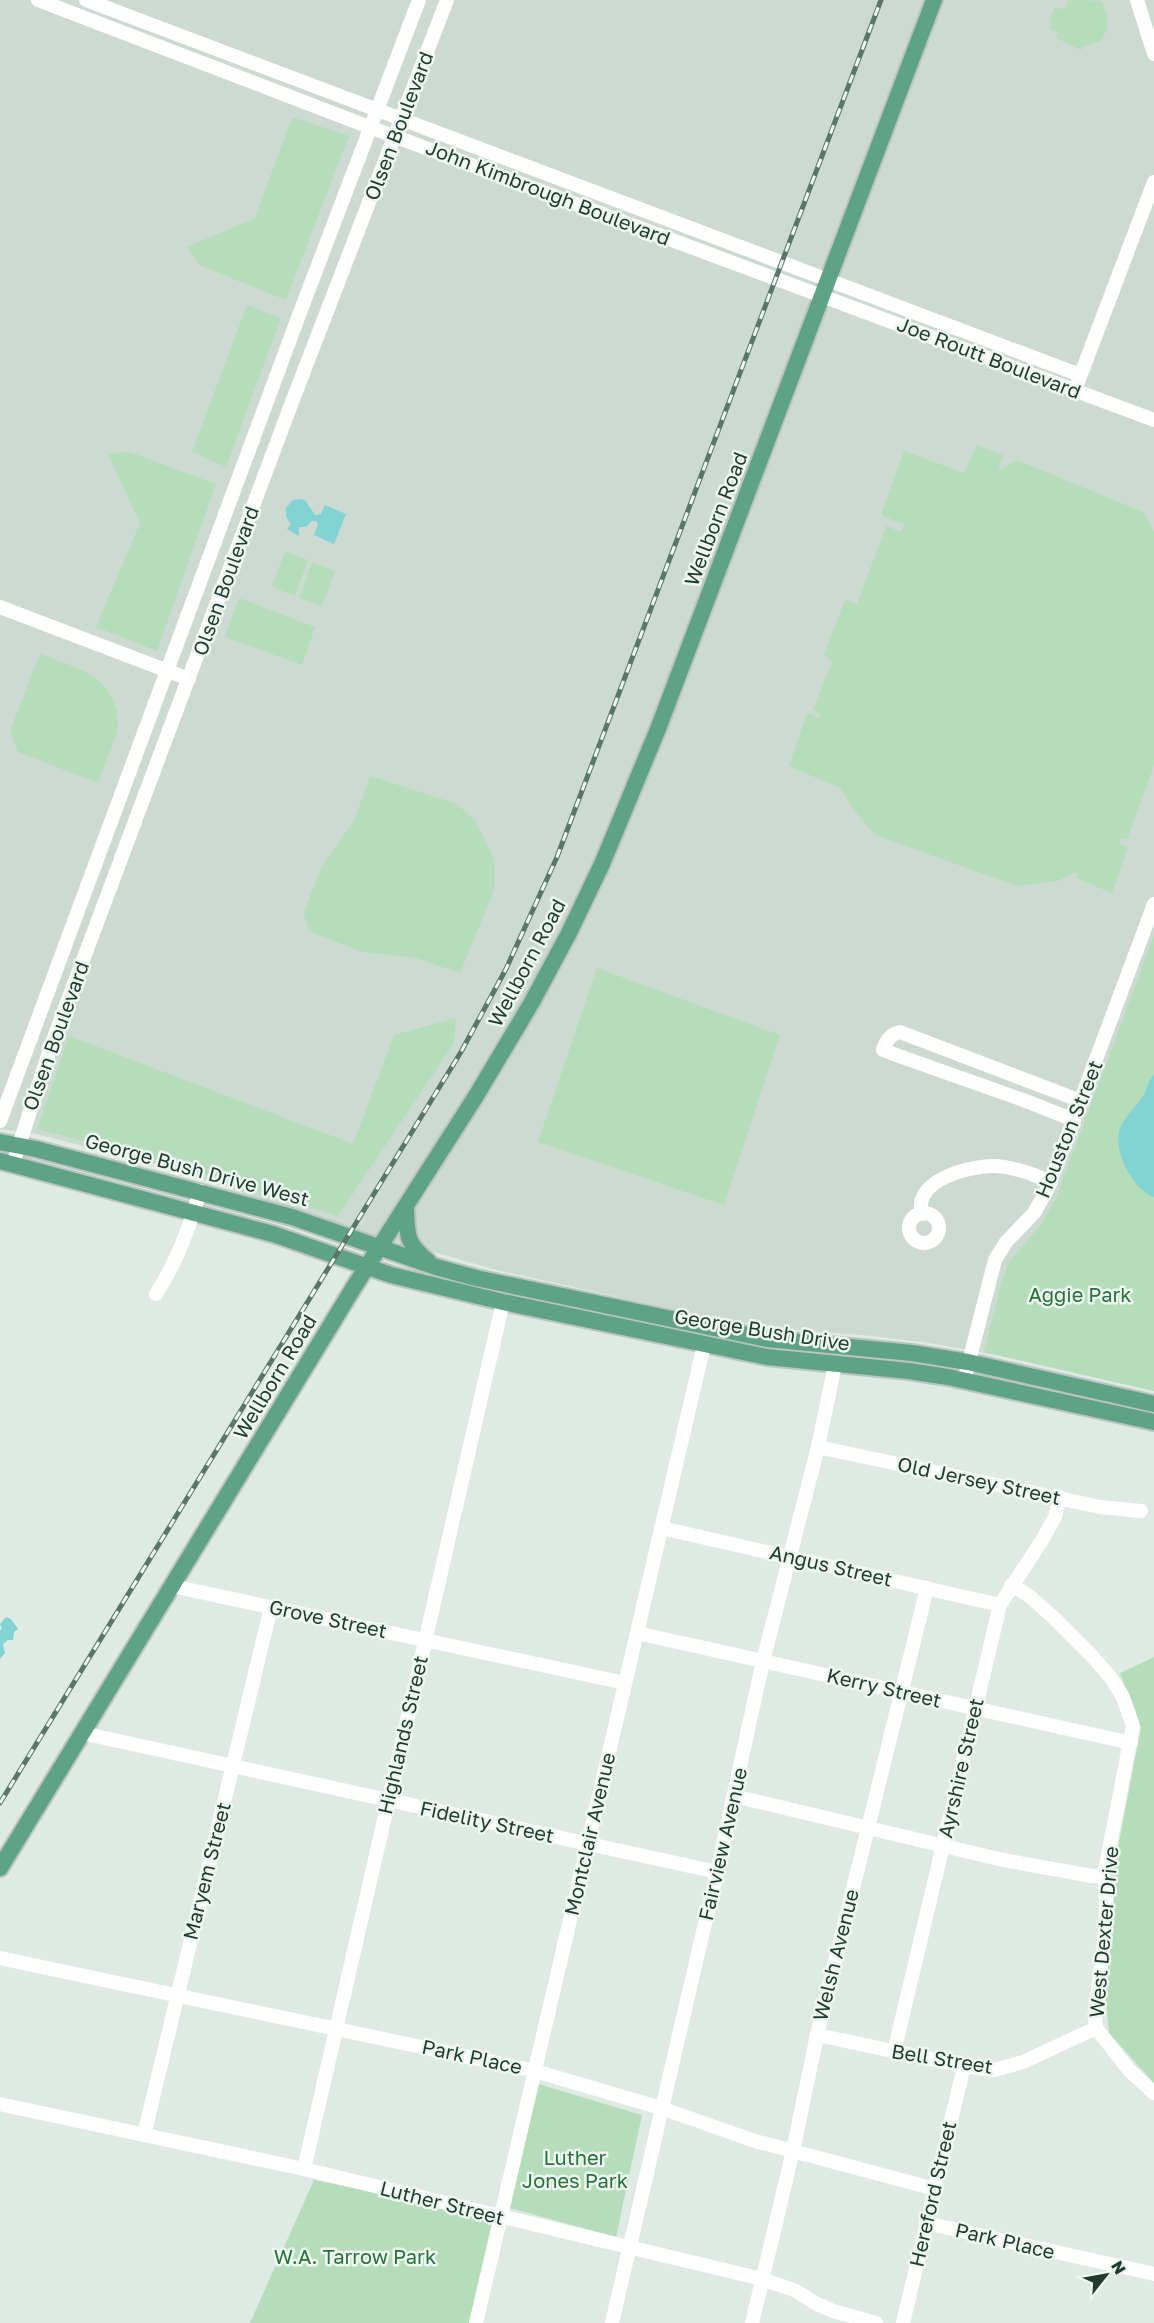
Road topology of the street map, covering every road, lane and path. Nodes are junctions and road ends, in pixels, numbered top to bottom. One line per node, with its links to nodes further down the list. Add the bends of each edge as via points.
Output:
1 (38, 0): 8 (street, John Kimbrough Boulevard)
2 (86, 0): 7 (street, John Kimbrough Boulevard)
3 (419, 0): 10 (street, Olsen Boulevard)
4 (447, 0): 11 (street, Olsen Boulevard)
5 (934, 0): 19 (main road, Wellborn Road)
6 (1137, 0): 9 (street)
7 (130, 16): 8 (street); 10 (street, John Kimbrough Boulevard)
8 (123, 33): 12 (street, John Kimbrough Boulevard)
9 (1154, 54)
10 (378, 110): 11 (street, John Kimbrough Boulevard); 12 (street, Olsen Boulevard)
11 (402, 118): 13 (street, Olsen Boulevard); 14 (street, John Kimbrough Boulevard)
12 (371, 127): 13 (street, John Kimbrough Boulevard); 21 (street, Olsen Boulevard)
13 (396, 136): 15 (street, John Kimbrough Boulevard); 23 (street, Olsen Boulevard)
14 (551, 175): 15 (street, via 535,177 508,169); 17 (street, John Kimbrough Boulevard)
15 (501, 176): 18 (street, John Kimbrough Boulevard)
16 (1154, 182): 26 (street)
17 (582, 187): 18 (street); 19 (street, John Kimbrough Boulevard)
18 (576, 203): 19 (street, John Kimbrough Boulevard)
19 (826, 288): 20 (street, Joe Routt Boulevard); 22 (street, Joe Routt Boulevard); 43 (main road, Wellborn Road, via 658,729 602,864 532,1002)
20 (914, 313): 22 (street); 24 (street, Joe Routt Boulevard)
21 (299, 315): 23 (street); 30 (street, Olsen Boulevard)
22 (908, 327): 25 (street, Joe Routt Boulevard)
23 (321, 329): 31 (street, Olsen Boulevard)
24 (969, 333): 25 (street); 26 (street, Joe Routt Boulevard)
25 (964, 348): 27 (street, Joe Routt Boulevard)
26 (1080, 375): 27 (street)
27 (1075, 390): 28 (street, Joe Routt Boulevard)
28 (1154, 420)
29 (0, 607): 30 (street)
30 (166, 670): 31 (street); 33 (street, Olsen Boulevard)
31 (189, 679): 34 (street, Olsen Boulevard)
32 (1154, 903): 35 (street, Houston Street)
33 (71, 933): 34 (street); 37 (street, Olsen Boulevard)
34 (91, 941): 39 (street, Olsen Boulevard)
35 (1081, 1101): 36 (street, Houston Street); 36 (street, via 900,1032 886,1041 883,1050)
36 (1074, 1120): 41 (street, Houston Street)
37 (0, 1121)
38 (0, 1142): 39 (main road, George Bush Drive West)
39 (18, 1145): 40 (street, Olsen Boulevard); 42 (main road, George Bush Drive West)
40 (6, 1162): 44 (main road)
41 (1051, 1182): 45 (street, via 1005,1167 965,1170 929,1187 922,1197); 53 (street, Houston Street, via 1034,1213 1006,1242 995,1260)
42 (200, 1191): 44 (street); 46 (main road, George Bush Drive West)
43 (406, 1208): 46 (main road, Wellborn Road); 48 (main road, via 409,1241)
44 (194, 1212): 47 (main road); 49 (street, via 171,1271)
45 (922, 1214)
46 (380, 1247): 47 (main road, Wellborn Road); 48 (main road, George Bush Drive)
47 (367, 1267): 50 (main road, George Bush Drive); 64 (main road, Wellborn Road)
48 (436, 1267): 51 (main road, George Bush Drive, via 591,1303)
49 (156, 1294)
50 (503, 1302): 52 (main road, George Bush Drive); 69 (street, Highlands Street)
51 (802, 1344): 52 (main road, via 793,1351 711,1338); 53 (main road, George Bush Drive)
52 (704, 1345): 54 (main road, George Bush Drive); 61 (street, Montclair Avenue)
53 (968, 1362): 55 (street, Houston Street); 56 (main road, George Bush Drive)
54 (835, 1365): 55 (main road, George Bush Drive, via 909,1371); 58 (street, Fairview Avenue)
55 (964, 1381): 57 (main road, George Bush Drive)
56 (1154, 1404)
57 (1154, 1422)
58 (818, 1447): 59 (street, Old Jersey Street); 62 (street, Fairview Avenue)
59 (1059, 1497): 60 (street, Old Jersey Street); 63 (street, Ayrshire Street, via 1055,1517)
60 (1141, 1511)
61 (662, 1528): 62 (street, Angus Street); 68 (street, Montclair Avenue)
62 (790, 1557): 65 (street, Angus Street); 70 (street, Fairview Avenue)
63 (1011, 1585): 66 (street, Ayrshire Street); 75 (street, West Dexter Drive, via 1052,1616 1111,1678 1133,1726)
64 (172, 1586): 67 (street, Grove Street); 74 (main road, Wellborn Road)
65 (927, 1588): 66 (street, Angus Street); 72 (street, Welsh Avenue)
66 (1000, 1605): 73 (street, Ayrshire Street)
67 (271, 1607): 69 (street, Grove Street); 76 (street, Maryem Street)
68 (637, 1633): 70 (street, Kerry Street); 71 (street, Montclair Avenue)
69 (425, 1640): 71 (street, Grove Street); 78 (street, Highlands Street)
70 (763, 1661): 72 (street, Kerry Street); 77 (street, Fairview Avenue)
71 (625, 1683): 80 (street, Montclair Avenue)
72 (902, 1692): 73 (street, Kerry Street); 79 (street, Welsh Avenue)
73 (975, 1708): 75 (street, Kerry Street); 81 (street, Ayrshire Street)
74 (82, 1733): 76 (street, Fidelity Street); 82 (main road, Wellborn Road)
75 (1131, 1743): 84 (street, West Dexter Drive)
76 (233, 1766): 78 (street, Fidelity Street); 86 (street, Maryem Street)
77 (734, 1796): 79 (street); 83 (street, Fairview Avenue)
78 (388, 1800): 80 (street, Fidelity Street); 88 (street, Highlands Street)
79 (868, 1828): 81 (street); 89 (street, Welsh Avenue)
80 (588, 1844): 83 (street, Fidelity Street); 92 (street, Montclair Avenue)
81 (942, 1845): 84 (street); 90 (street, Ayrshire Street)
82 (0, 1868)
83 (717, 1872): 95 (street, Fairview Avenue)
84 (1104, 1876): 87 (street, West Dexter Drive, via 1106,1924)
85 (0, 1958): 86 (street, Park Place)
86 (177, 1996): 88 (street, Park Place); 96 (street, Maryem Street)
87 (1096, 2028): 91 (street, Bell Street, via 1023,2062 994,2070); 93 (street, West Dexter Drive, via 1129,2070)
88 (336, 2029): 92 (street, Park Place); 98 (street, Highlands Street)
89 (817, 2035): 90 (street, Bell Street); 97 (street, Welsh Avenue)
90 (894, 2052): 91 (street, Bell Street)
91 (964, 2066): 99 (street, Hereford Street)
92 (535, 2071): 95 (street, Park Place); 100 (street, Montclair Avenue)
93 (1154, 2093)
94 (0, 2104): 96 (street, Luther Street)
95 (661, 2108): 97 (street, Park Place); 102 (street, Fairview Avenue)
96 (144, 2135): 98 (street, Luther Street)
97 (793, 2151): 99 (street, Park Place); 104 (street, Welsh Avenue)
98 (304, 2169): 100 (street, Luther Street)
99 (935, 2189): 101 (street, Hereford Street)
100 (501, 2217): 102 (street, Luther Street); 105 (street, Montclair Avenue)
101 (926, 2223): 103 (street, Park Place); 109 (street, Hereford Street)
102 (629, 2247): 104 (street, Luther Street); 106 (street, Fairview Avenue)
103 (1154, 2274)
104 (762, 2279): 107 (street, Welsh Avenue); 108 (street, Luther Street, via 794,2289 833,2311)
105 (476, 2323)
106 (612, 2323)
107 (752, 2323)
108 (876, 2323)
109 (903, 2323)

